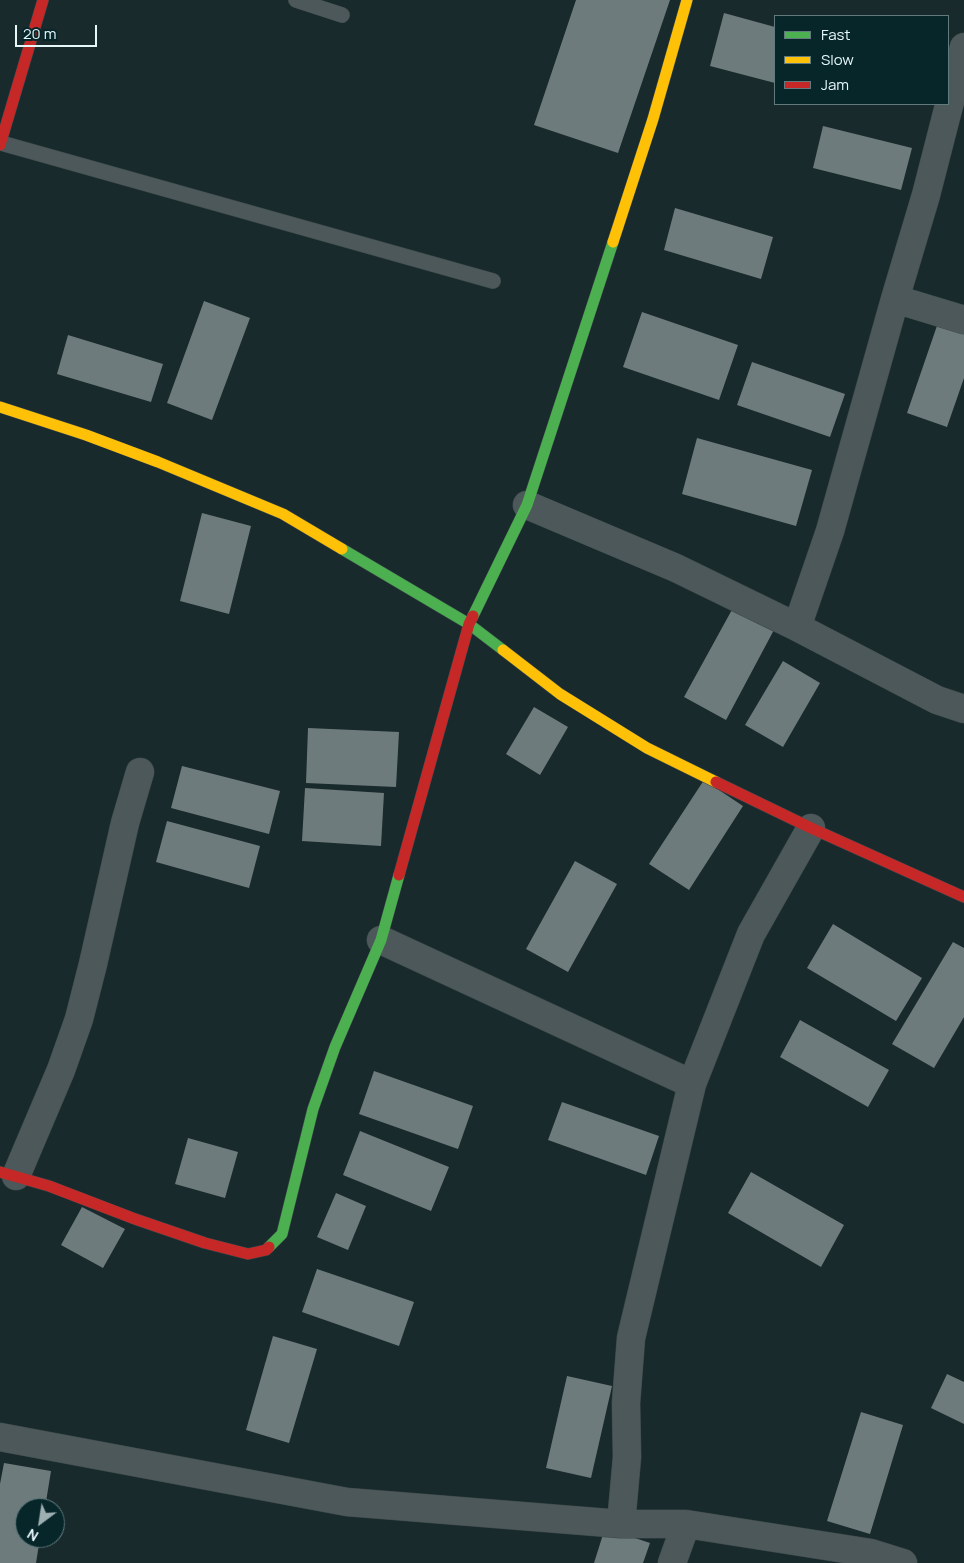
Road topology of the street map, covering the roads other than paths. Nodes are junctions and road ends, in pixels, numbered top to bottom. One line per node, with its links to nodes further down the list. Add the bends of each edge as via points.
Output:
1 (43, 0): 6 (main road)
2 (296, 0): 4 (lane)
3 (688, 0): 11 (main road, via 653,119)
4 (342, 15)
5 (964, 47): 8 (street)
6 (0, 144): 7 (lane)
7 (493, 281)
8 (895, 299): 9 (street); 13 (street, via 830,531)
9 (964, 320)
10 (0, 407): 12 (main road, via 86,435 282,514)
11 (527, 505): 12 (main road); 13 (street, via 676,568)
12 (470, 624): 16 (main road, via 560,694 647,748); 18 (main road)
13 (796, 627): 14 (street, via 937,700)
14 (964, 709)
15 (140, 772): 20 (street, via 124,823 80,1019 61,1070)
16 (811, 828): 17 (main road); 19 (street, via 751,934)
17 (964, 897)
18 (381, 940): 19 (street); 20 (main road, via 335,1047 313,1109 282,1234 266,1250 248,1254 205,1243)
19 (692, 1084): 22 (street, via 631,1338)
20 (8, 1174)
21 (0, 1437): 22 (street, via 347,1502)
22 (621, 1524): 23 (street)
23 (686, 1524): 24 (street); 25 (street, via 871,1553)
24 (672, 1563)
25 (902, 1563)

